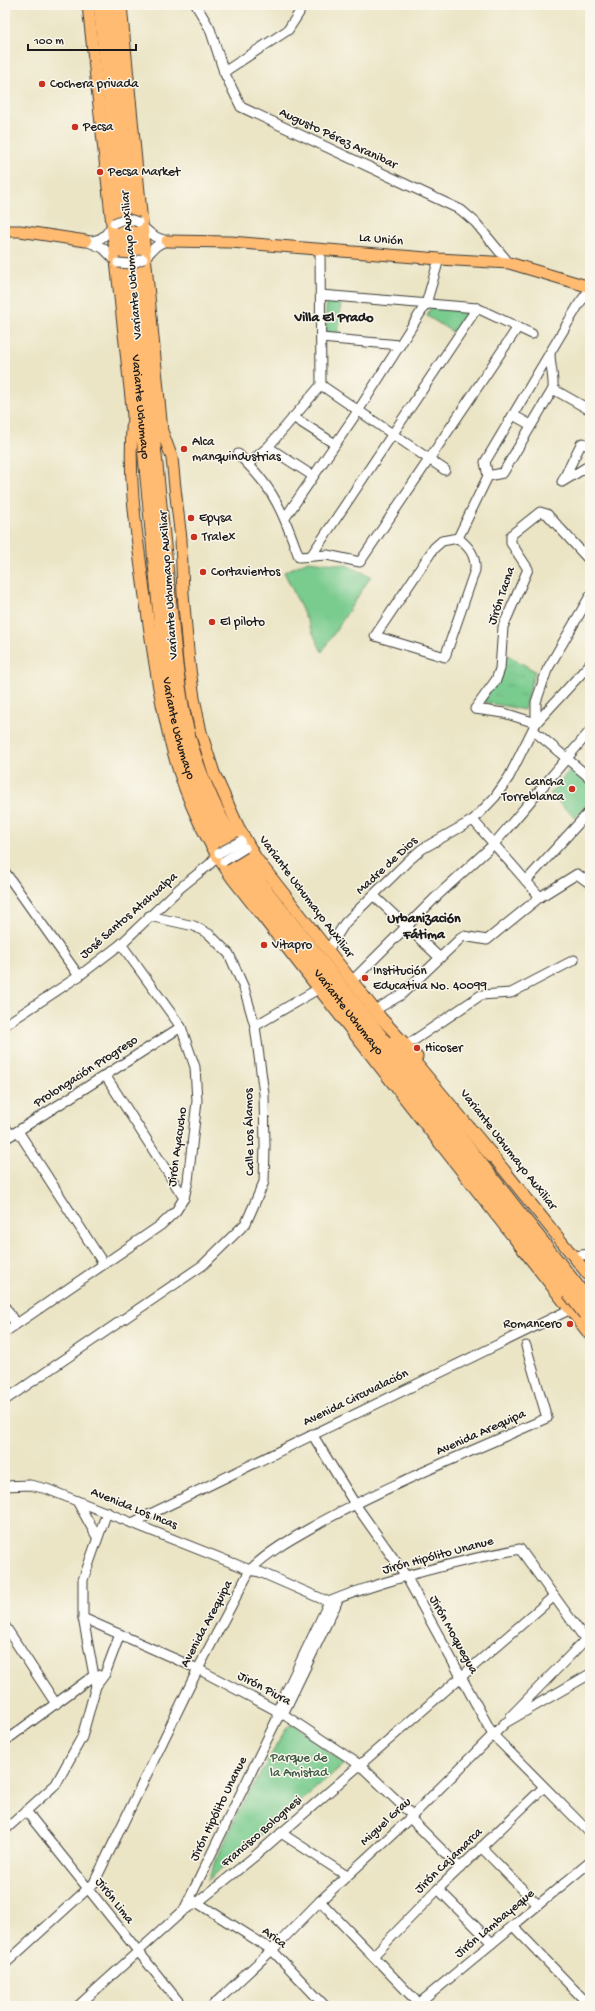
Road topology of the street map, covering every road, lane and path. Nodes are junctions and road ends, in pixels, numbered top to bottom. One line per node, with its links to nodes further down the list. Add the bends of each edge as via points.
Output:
1 (88, 5): 8 (main road, Variante Uchumayo Auxiliar)
2 (100, 5): 52 (highway, Variante Uchumayo)
3 (110, 5): 53 (highway, Variante Uchumayo)
4 (121, 5): 9 (main road, Variante Uchumayo Auxiliar)
5 (196, 5): 7 (street, Augusto Pérez Aranibar, via 210,29)
6 (300, 5): 7 (street, via 299,13 288,30)
7 (224, 72): 17 (street, Augusto Pérez Aranibar, via 241,107 460,210 476,222)
8 (113, 224): 9 (street, bridge, via 126,218); 11 (street, via 102,238); 16 (main road, Variante Uchumayo Auxiliar)
9 (140, 224): 12 (street, La Unión, via 149,234); 14 (main road, Variante Uchumayo Auxiliar)
10 (5, 231): 11 (main road)
11 (86, 241): 16 (street, via 103,248)
12 (167, 241): 13 (main road, La Unión, via 231,242); 14 (street, via 154,246)
13 (320, 249): 15 (main road, La Unión); 19 (street)
14 (144, 258): 16 (street, bridge, via 131,264); 35 (main road, Variante Uchumayo Auxiliar)
15 (439, 259): 17 (main road, La Unión); 20 (street)
16 (117, 262): 32 (main road, Variante Uchumayo Auxiliar)
17 (509, 263): 18 (main road, La Unión)
18 (590, 288): 26 (street)
19 (321, 295): 20 (street); 24 (street)
20 (426, 304): 21 (street); 25 (street)
21 (477, 308): 22 (street); 36 (street)
22 (518, 327): 23 (street); 41 (street)
23 (532, 334)
24 (321, 338): 25 (street); 27 (street)
25 (400, 344): 30 (street)
26 (550, 352): 28 (street); 31 (street)
27 (321, 385): 30 (street); 33 (street)
28 (553, 389): 29 (street); 34 (street)
29 (590, 410)
30 (358, 411): 36 (street); 37 (street)
31 (513, 415): 34 (street); 46 (street, via 485,462)
32 (132, 416): 52 (highway, via 149,566); 63 (main road, Variante Uchumayo Auxiliar, via 130,467 141,568 162,712 183,783)
33 (293, 417): 37 (street); 38 (street)
34 (531, 425): 46 (street, via 503,472)
35 (162, 431): 53 (highway, via 177,576 177,620); 61 (main road, Variante Uchumayo Auxiliar, via 170,453 174,481 181,539 189,662 198,719 214,773)
36 (393, 434): 41 (street); 49 (street)
37 (335, 444): 45 (street)
38 (268, 447): 42 (street); 45 (street)
39 (590, 447): 43 (street, via 581,444 562,482)
40 (238, 454): 42 (street)
41 (429, 459): 44 (street); 49 (street, via 360,562 339,556)
42 (248, 464): 47 (street, via 261,479)
43 (590, 465)
44 (445, 470)
45 (313, 476): 47 (street)
46 (488, 476): 48 (street)
47 (285, 518): 49 (street, via 299,557)
48 (458, 538): 48 (street, via 442,541 434,548 375,636 445,657 476,570 476,560 472,552)
49 (311, 556)
50 (590, 561): 55 (street, Jirón Tacna, via 548,514 540,512 511,535 511,543 528,569 503,627 500,669 496,680 475,708 504,713)
51 (590, 596): 55 (street, via 547,670 536,702)
52 (159, 598): 93 (highway, Variante Uchumayo, via 165,670 176,729 186,768 216,836 246,882)
53 (173, 629): 79 (highway, Variante Uchumayo, via 186,726 217,813 258,880)
54 (590, 664): 55 (street, Madre de Dios)
55 (534, 727): 57 (street); 60 (street, Madre de Dios, via 509,778)
56 (590, 731): 57 (street)
57 (566, 759): 58 (street); 62 (street)
58 (590, 778)
59 (590, 811): 65 (street)
60 (473, 820): 62 (street); 67 (street, Madre de Dios, via 422,849)
61 (245, 844): 63 (street, José Santos Atahualpa, bridge); 72 (main road, Variante Uchumayo Auxiliar)
62 (494, 844): 65 (street); 70 (street)
63 (218, 860): 69 (street, José Santos Atahualpa, via 180,888); 77 (main road, Variante Uchumayo)
64 (5, 872): 75 (street)
65 (526, 881): 68 (street)
66 (590, 881): 68 (street, via 576,874)
67 (374, 896): 70 (street); 72 (street, Madre de Dios, via 345,923)
68 (540, 897): 73 (street, via 487,940 463,936)
69 (149, 916): 71 (street, José Santos Atahualpa); 81 (street, Calle Los Álamos, via 194,926 209,934 229,954 244,988)
70 (406, 926): 73 (street); 76 (street)
71 (121, 944): 75 (street, José Santos Atahualpa); 82 (street, Jirón Ayacucho)
72 (328, 950): 76 (main road, Variante Uchumayo Auxiliar)
73 (440, 958): 78 (street, via 401,995)
74 (574, 960): 83 (street, via 511,993 481,995)
75 (79, 976): 80 (street, José Santos Atahualpa)
76 (352, 981): 78 (main road, Variante Uchumayo Auxiliar)
77 (318, 989): 81 (street); 96 (main road, Variante Uchumayo)
78 (375, 1010): 83 (main road, Variante Uchumayo Auxiliar)
79 (370, 1022): 87 (highway, via 408,1055); 93 (highway, Variante Uchumayo)
80 (5, 1025)
81 (255, 1026): 102 (street, Calle Los Álamos, via 264,1094 264,1182 246,1223 203,1265)
82 (181, 1027): 84 (street, Prolongación Progreso); 88 (street, Jirón Ayacucho, via 195,1067 197,1101)
83 (407, 1045): 87 (main road, Variante Uchumayo Auxiliar, via 462,1112)
84 (105, 1075): 86 (street, Prolongación Progreso); 88 (street)
85 (5, 1127): 86 (street)
86 (11, 1135): 91 (street)
87 (492, 1156): 90 (main road, Variante Uchumayo Auxiliar)
88 (184, 1198): 91 (street, Jirón Ayacucho, via 176,1212 161,1225)
89 (590, 1254): 90 (street)
90 (574, 1256): 92 (main road, Variante Uchumayo Auxiliar)
91 (103, 1263): 98 (street, Jirón Ayacucho)
92 (590, 1277)
93 (573, 1290): 97 (highway, Variante Uchumayo, bridge)
94 (590, 1295): 96 (street, Avenida Circuvalación)
95 (5, 1307): 98 (street)
96 (570, 1310): 100 (main road, Variante Uchumayo); 103 (street, Avenida Circuvalación)
97 (588, 1313)
98 (16, 1324): 99 (street, Jirón Ayacucho)
99 (5, 1332)
100 (590, 1335)
101 (526, 1346): 106 (street, Avenida Arequipa, via 547,1418)
102 (5, 1400)
103 (312, 1434): 106 (street, Jirón Moquegua); 108 (street, Avenida Circuvalación)
104 (5, 1486): 105 (street, Avenida Los Incas, via 30,1484)
105 (77, 1501): 107 (street, Avenida Los Incas); 109 (street)
106 (355, 1504): 110 (street, Avenida Arequipa, via 284,1543); 111 (street, Jirón Moquegua)
107 (107, 1512): 108 (street, Avenida Los Incas); 109 (street)
108 (132, 1523): 110 (street, Avenida Los Incas)
109 (97, 1537): 114 (street, via 83,1580)
110 (250, 1570): 113 (street, Avenida Los Incas, via 260,1572); 118 (street, Avenida Arequipa)
111 (406, 1576): 112 (street, Jirón Hipólito Unanue, via 470,1558 520,1549); 113 (street, Jirón Hipólito Unanue, via 340,1597); 122 (street, Jirón Moquegua)
112 (553, 1597): 117 (street); 122 (street, Francisco Bolognesi)
113 (332, 1605): 125 (street, Jirón Hipólito Unanue)
114 (83, 1618): 116 (street, Jirón Piura); 121 (street)
115 (5, 1626): 124 (street)
116 (120, 1634): 118 (street, Jirón Piura); 119 (street)
117 (588, 1637): 126 (street)
118 (198, 1668): 125 (street, Jirón Piura); 140 (street, Avenida Arequipa)
119 (105, 1674): 121 (street); 123 (street)
120 (590, 1674): 126 (street, Miguel Grau)
121 (93, 1676): 123 (street); 124 (street)
122 (462, 1677): 127 (street, Jirón Moquegua); 129 (street, Francisco Bolognesi)
123 (96, 1686): 131 (street, via 82,1737 56,1784)
124 (56, 1704): 128 (street)
125 (279, 1714): 129 (street, Jirón Piura); 142 (street, Jirón Hipólito Unanue)
126 (505, 1723): 127 (street, Miguel Grau)
127 (493, 1735): 130 (street, Jirón Moquegua); 132 (street, Miguel Grau)
128 (5, 1741)
129 (360, 1765): 132 (street, Jirón Piura); 134 (street, Francisco Bolognesi)
130 (544, 1787): 135 (street, Jirón Moquegua); 136 (street, Jirón Cajamarca)
131 (26, 1811): 133 (street); 140 (street, Jirón Lima)
132 (411, 1816): 138 (street, Jirón Piura); 139 (street, Miguel Grau)
133 (5, 1830)
134 (281, 1833): 139 (street); 142 (street, Francisco Bolognesi, via 255,1856)
135 (590, 1833)
136 (481, 1847): 138 (street, Jirón Cajamarca); 144 (street)
137 (590, 1862): 144 (street, Jirón Lambayeque)
138 (460, 1868): 141 (street, Jirón Cajamarca)
139 (347, 1876): 143 (street, Miguel Grau)
140 (89, 1889): 148 (street, Jirón Lima); 150 (street, Avenida Arequipa)
141 (438, 1889): 146 (street); 149 (street, Jirón Cajamarca)
142 (193, 1900): 147 (street, Arica); 148 (street, Francisco Bolognesi)
143 (320, 1901): 147 (street, Miguel Grau); 149 (street)
144 (538, 1905): 145 (street, Jirón Lambayeque)
145 (513, 1926): 146 (street, Jirón Lambayeque); 156 (street)
146 (492, 1943): 151 (street, Jirón Lambayeque)
147 (272, 1950): 154 (street, Miguel Grau); 155 (street, Arica)
148 (138, 1952): 152 (street, Francisco Bolognesi); 153 (street, Jirón Lima)
149 (372, 1956): 151 (street)
150 (5, 1964)
151 (419, 2005)
152 (78, 2006)
153 (182, 2006)
154 (212, 2006)
155 (325, 2006)
156 (590, 2006)

